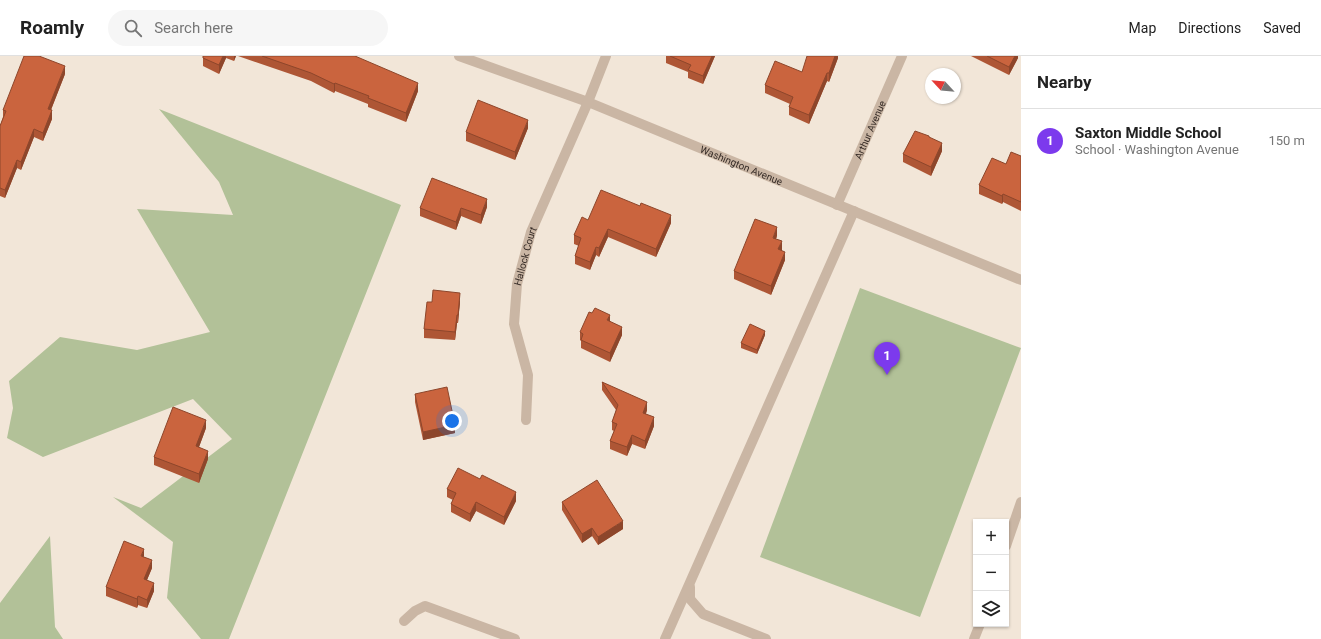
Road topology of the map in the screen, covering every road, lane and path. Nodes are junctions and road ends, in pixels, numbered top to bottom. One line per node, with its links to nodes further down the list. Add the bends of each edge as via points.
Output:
1 (459, 56): 4 (street, Washington Avenue)
2 (606, 56): 4 (street, Hallock Court)
3 (902, 56): 5 (street, Arthur Avenue)
4 (588, 102): 5 (street, Washington Avenue); 8 (street, Hallock Court, via 531,232 517,284 514,324 528,375)
5 (837, 205): 6 (street, Washington Avenue)
6 (854, 211): 7 (street, Washington Avenue); 11 (street)
7 (1021, 280)
8 (526, 420)
9 (1021, 502): 10 (street)
10 (1009, 537)
11 (690, 583): 15 (street); 16 (street, via 690,599 703,614)
12 (404, 621): 14 (street, via 425,606)
13 (979, 627): 17 (street)
14 (515, 639)
15 (665, 639)
16 (766, 639)
17 (974, 639)

